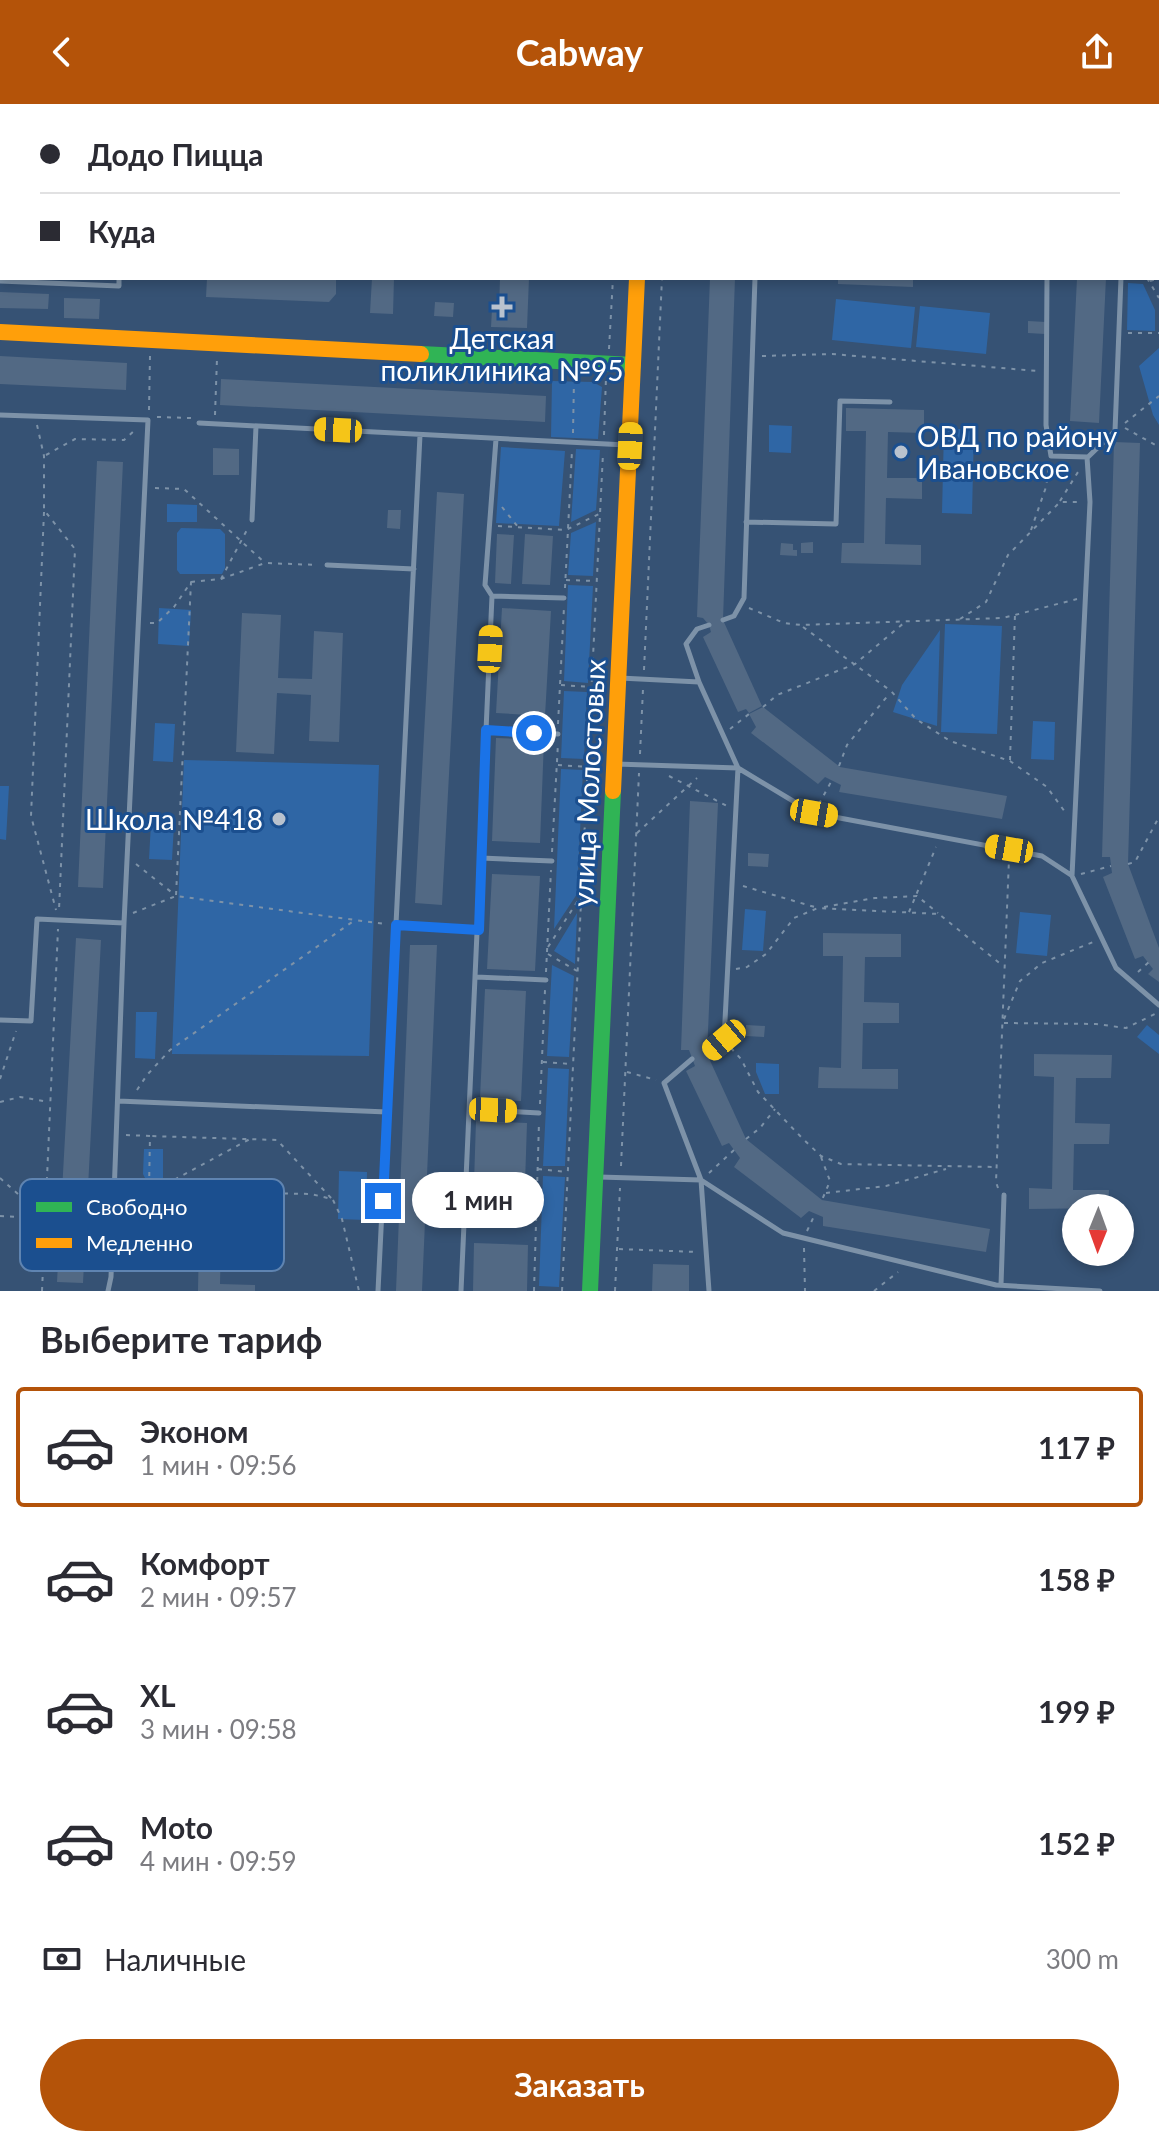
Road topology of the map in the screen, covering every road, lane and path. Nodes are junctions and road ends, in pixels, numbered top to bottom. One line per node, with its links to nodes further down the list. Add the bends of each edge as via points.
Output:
1 (119, 280): 9 (lane, via 119,286)
2 (613, 280): 15 (path)
3 (637, 280): 19 (street, улица Молостовых)
4 (662, 280): 73 (path)
5 (755, 280): 16 (lane)
6 (1047, 280): 20 (lane)
7 (1121, 280): 12 (lane)
8 (1148, 280): 10 (path)
9 (0, 281)
10 (1159, 298)
11 (0, 332): 18 (street)
12 (1119, 333): 13 (path); 39 (lane, via 1115,431)
13 (1159, 333)
14 (150, 355): 27 (path)
15 (608, 355)
16 (752, 356): 20 (path, via 832,354); 47 (lane)
17 (217, 358): 29 (path)
18 (575, 362): 19 (street); 33 (path)
19 (633, 365): 35 (street, улица Молостовых)
20 (1046, 372): 38 (lane)
21 (606, 377): 34 (path)
22 (1159, 396): 24 (path); 36 (path, via 1121,426)
23 (890, 402): 47 (lane, via 840,401 836,524)
24 (1159, 403)
25 (0, 415): 26 (lane)
26 (36, 416): 27 (lane); 37 (path)
27 (148, 420): 37 (path, via 124,440 75,439); 40 (lane)
28 (199, 423): 29 (lane)
29 (215, 424): 30 (lane)
30 (256, 426): 31 (lane); 46 (lane)
31 (420, 435): 32 (lane); 55 (lane)
32 (496, 439): 33 (lane); 41 (lane)
33 (573, 443): 34 (lane); 50 (path)
34 (604, 444): 35 (lane); 45 (path)
35 (630, 446): 72 (street, улица Молостовых)
36 (1159, 447)
37 (44, 456): 44 (path)
38 (1051, 456): 39 (lane); 51 (path)
39 (1087, 457): 42 (path); 43 (lane)
40 (145, 487): 52 (path, via 184,489); 68 (lane)
41 (492, 494): 48 (lane); 49 (path)
42 (1060, 502): 43 (path); 51 (path)
43 (1090, 502): 61 (lane)
44 (44, 510): 115 (path, via 31,816); 115 (path, via 75,549)
45 (601, 513): 50 (path); 58 (path)
46 (252, 520): 52 (path)
47 (746, 522): 63 (lane)
48 (489, 526): 49 (path); 60 (lane, via 485,585)
49 (519, 527): 50 (path)
50 (566, 530): 57 (path)
51 (1031, 531): 65 (path, via 1008,555 986,602)
52 (242, 540): 53 (path); 56 (path)
53 (265, 563): 54 (path); 56 (path)
54 (327, 565): 55 (lane)
55 (414, 569): 118 (lane)
56 (221, 579): 59 (path)
57 (565, 580): 58 (path); 62 (path)
58 (597, 581): 76 (path)
59 (191, 582): 68 (path, via 157,623); 109 (path)
60 (492, 596): 62 (lane); 80 (lane)
61 (1086, 596): 64 (path); 98 (lane)
62 (564, 598): 75 (path)
63 (740, 605): 66 (lane, via 734,616); 70 (path)
64 (1015, 614): 65 (path); 83 (path)
65 (959, 619): 67 (path)
66 (723, 620)
67 (906, 621): 70 (path); 71 (path)
68 (138, 622): 102 (lane)
69 (709, 625): 74 (lane, via 697,629 686,644)
70 (801, 625): 71 (path)
71 (855, 664): 77 (path); 78 (path, via 777,695)
72 (619, 678): 73 (lane); 84 (street, улица Молостовых)
73 (643, 679): 74 (lane); 86 (path)
74 (699, 682): 82 (lane)
75 (560, 685): 76 (path); 81 (path)
76 (592, 687): 89 (path)
77 (891, 691): 83 (path, via 916,719 950,741); 88 (path, via 847,745)
78 (763, 707)
79 (749, 714): 82 (path)
80 (486, 730): 81 (lane); 103 (lane)
81 (558, 734): 85 (path)
82 (723, 735): 91 (lane)
83 (1010, 761): 98 (path, via 1047,787)
84 (615, 764): 86 (lane); 161 (street, улица Молостовых)
85 (557, 765): 89 (path); 104 (path)
86 (639, 765): 87 (lane); 99 (path)
87 (650, 765): 90 (lane); 94 (path)
88 (839, 766)
89 (588, 767): 92 (path); 110 (path)
90 (709, 767): 91 (lane); 94 (path)
91 (738, 768): 95 (lane); 96 (lane)
92 (599, 773)
93 (832, 780): 96 (path)
94 (689, 786): 95 (path); 99 (path)
95 (736, 810): 108 (lane)
96 (814, 813): 100 (lane)
97 (1159, 817): 105 (path, via 1135,862)
98 (1075, 825): 107 (lane)
99 (636, 833): 140 (path)
100 (940, 836): 101 (lane); 111 (path)
101 (1009, 849): 107 (lane, via 1042,856); 124 (path)
102 (127, 857): 109 (path); 116 (lane)
103 (481, 858): 104 (lane); 119 (lane)
104 (552, 861): 121 (path)
105 (1128, 864)
106 (1111, 866): 107 (path)
107 (1072, 876): 120 (lane)
108 (732, 882): 112 (path); 126 (lane)
109 (176, 896): 116 (path); 117 (path)
110 (581, 896): 121 (path); 125 (path)
111 (917, 896): 112 (path); 113 (path); 114 (path)
112 (818, 908): 113 (path); 126 (path, via 794,918 766,954 747,967)
113 (908, 913): 114 (path)
114 (939, 914): 124 (path)
115 (59, 920): 116 (lane); 133 (lane, via 37,919 31,1021); 145 (path)
116 (124, 920): 143 (lane)
117 (355, 920): 118 (path); 146 (path, via 170,1050)
118 (396, 925): 119 (lane); 149 (lane)
119 (479, 930): 127 (lane)
120 (1102, 939): 129 (lane, via 1116,968); 134 (path, via 1042,963 1020,981)
121 (547, 948): 122 (path)
122 (547, 954): 125 (path); 128 (path)
123 (1149, 962): 129 (path)
124 (1004, 966): 134 (path)
125 (577, 971): 139 (path)
126 (727, 971): 135 (lane)
127 (476, 977): 128 (lane); 147 (lane)
128 (546, 980): 138 (path)
129 (1129, 980): 130 (lane)
130 (1159, 1005)
131 (1159, 1012): 134 (path, via 1126,1028)
132 (0, 1020): 133 (lane)
133 (20, 1021): 141 (path)
134 (1002, 1023): 158 (path)
135 (724, 1040): 136 (lane); 148 (path)
136 (707, 1054)
137 (692, 1059): 142 (lane)
138 (542, 1061): 139 (path); 150 (path)
139 (573, 1064): 160 (path)
140 (625, 1072): 142 (path); 163 (path)
141 (0, 1079)
142 (664, 1083): 168 (lane)
143 (118, 1101): 146 (lane); 151 (lane)
144 (0, 1102): 145 (path, via 20,1097)
145 (50, 1102): 164 (path)
146 (131, 1102): 149 (lane)
147 (470, 1109): 150 (lane); 190 (lane)
148 (775, 1109): 154 (path); 156 (path)
149 (387, 1112): 189 (lane)
150 (539, 1113): 159 (path)
151 (117, 1135): 152 (path); 165 (lane)
152 (150, 1136): 153 (path); 166 (path)
153 (251, 1139): 167 (path); 173 (path, via 277,1140)
154 (746, 1139)
155 (734, 1150): 168 (path)
156 (821, 1156): 157 (path, via 841,1164); 170 (path, via 830,1181)
157 (950, 1167): 158 (path); 170 (path, via 886,1186)
158 (997, 1167): 175 (path)
159 (537, 1169): 160 (path); 191 (path)
160 (568, 1172): 192 (path)
161 (596, 1177): 163 (lane); 193 (street, улица Молостовых)
162 (0, 1178): 171 (path)
163 (621, 1178): 168 (lane); 180 (path)
164 (47, 1179)
165 (115, 1179)
166 (149, 1179)
167 (177, 1179)
168 (701, 1180): 179 (lane, via 783,1233); 181 (lane)
169 (284, 1193): 173 (path)
170 (826, 1193): 174 (path)
171 (20, 1195)
172 (1004, 1195): 175 (lane)
173 (332, 1199): 188 (path)
174 (822, 1200)
175 (1004, 1204): 185 (lane)
176 (815, 1214): 179 (path)
177 (0, 1216): 178 (path)
178 (20, 1217)
179 (804, 1238): 182 (lane); 196 (path)
180 (617, 1249): 181 (path); 194 (path)
181 (706, 1252): 195 (lane)
182 (908, 1263): 185 (lane); 197 (path)
183 (43, 1271): 186 (path)
184 (109, 1271): 187 (lane)
185 (1001, 1285): 198 (lane)
186 (42, 1291)
187 (108, 1291)
188 (359, 1291)
189 (378, 1291)
190 (461, 1291)
191 (534, 1291)
192 (562, 1291)
193 (590, 1291)
194 (615, 1291)
195 (709, 1291)
196 (805, 1291)
197 (874, 1291)
198 (1100, 1291)

